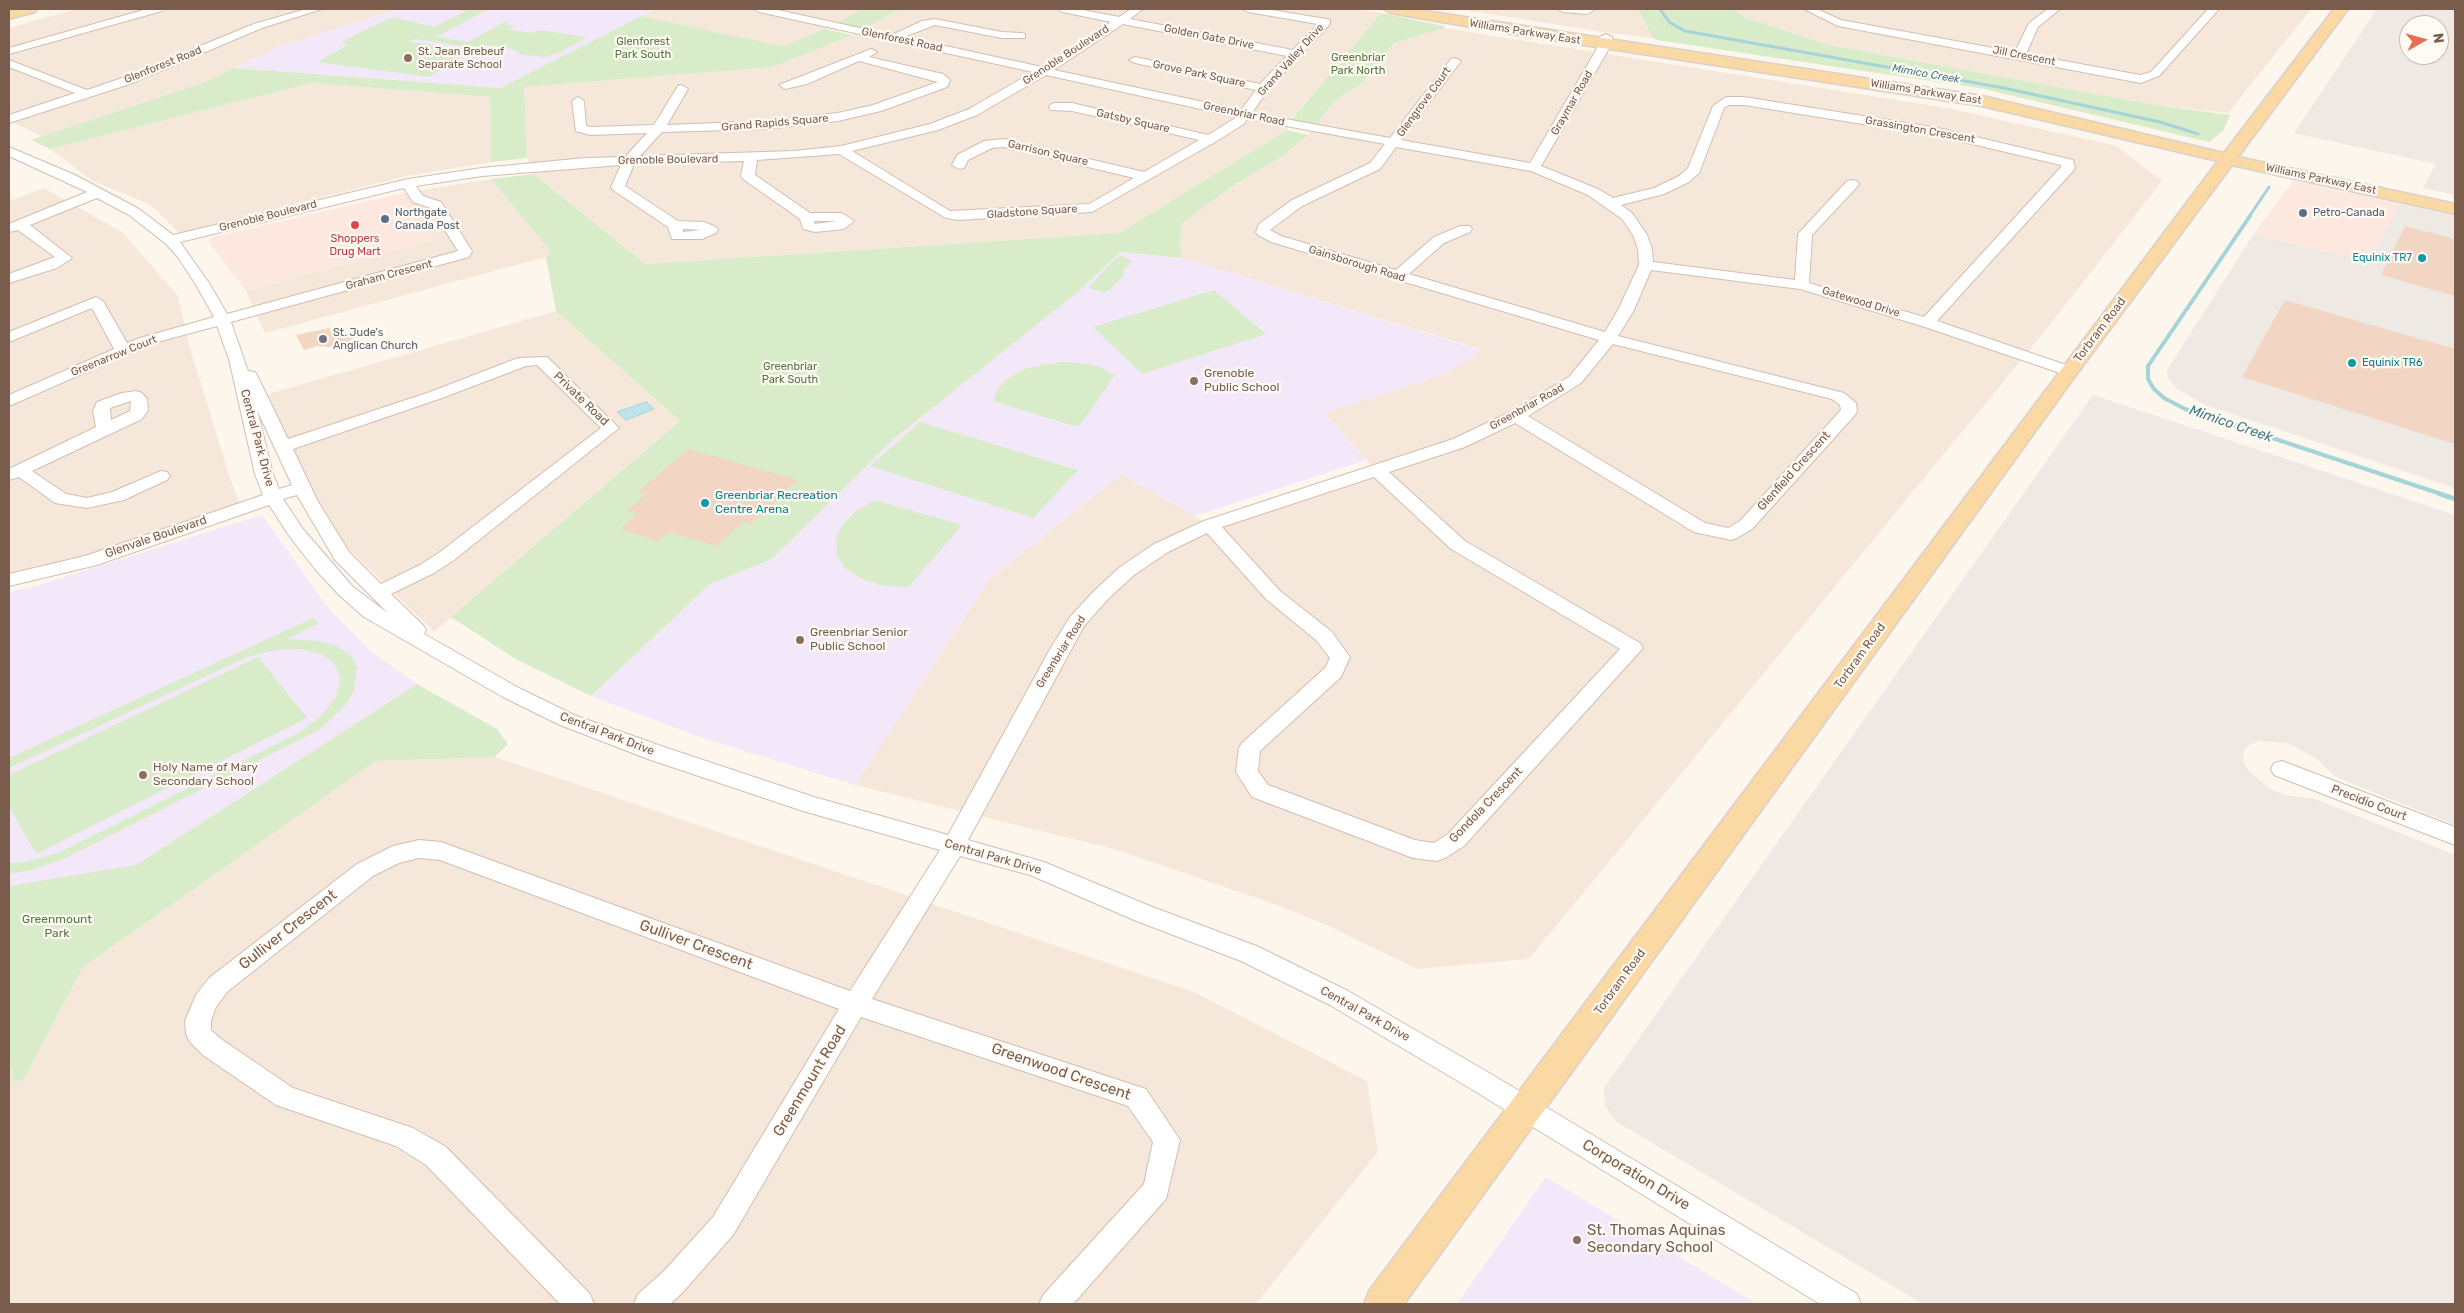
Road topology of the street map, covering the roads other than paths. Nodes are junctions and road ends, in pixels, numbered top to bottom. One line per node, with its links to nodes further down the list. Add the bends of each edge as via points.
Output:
1 (30, 9): 16 (main road)
2 (158, 9): 21 (street)
3 (316, 9): 32 (street, Glenforest Road, via 258,26 126,81)
4 (768, 9): 19 (street, Glenforest Road)
5 (1067, 9): 17 (street, Golden Gate Drive)
6 (1138, 9): 17 (street, Grenoble Boulevard)
7 (1248, 9): 22 (street, Grand Valley Drive, via 1326,22)
8 (1390, 9): 20 (main road, Williams Parkway East)
9 (1427, 9): 20 (main road, Williams Parkway East)
10 (1563, 9): 11 (street)
11 (1591, 9)
12 (1809, 9): 23 (street, Jill Crescent, via 1838,23)
13 (2055, 9): 23 (street, via 2033,25)
14 (2214, 9): 23 (street, Jill Crescent, via 2151,77 2141,79)
15 (2341, 9): 42 (main road, Torbram Road)
16 (9, 14)
17 (1122, 19): 22 (street, Golden Gate Drive); 28 (street, Grenoble Boulevard)
18 (1021, 36): 19 (street, via 935,22 926,23)
19 (898, 39): 24 (street); 28 (street, Glenforest Road)
20 (1605, 41): 42 (main road, Williams Parkway East, via 1961,90); 46 (street, Graymar Road)
21 (9, 51)
22 (1296, 54): 30 (street, Grand Valley Drive)
23 (2020, 55)
24 (859, 58): 29 (street); 37 (street, Grand Rapids Square, via 939,77 944,80 943,84 877,108 838,117 782,124)
25 (1135, 60): 30 (street, Grove Park Square)
26 (1455, 61): 39 (street, Glengrove Court)
27 (9, 63): 32 (street)
28 (1044, 71): 35 (street, Greenbriar Road); 40 (street, Grenoble Boulevard, via 965,115 934,127)
29 (785, 85)
30 (1263, 88): 35 (street, Grand Valley Drive)
31 (682, 89): 37 (street)
32 (85, 93): 36 (street, Glenforest Road)
33 (578, 101): 37 (street, via 580,128 583,130)
34 (1055, 107): 38 (street, Gatsby Square, via 1072,107)
35 (1245, 115): 38 (street, Gladstone Square); 39 (street, Greenbriar Road)
36 (9, 119)
37 (658, 129): 44 (street)
38 (1211, 139): 48 (street, Gladstone Square)
39 (1394, 143): 46 (street, Greenbriar Road); 62 (street, Gainsborough Road, via 1375,166 1297,203 1264,227 1263,232 1276,239)
40 (841, 150): 43 (street, Grenoble Boulevard); 48 (street, Gladstone Square, via 935,208 958,216 1092,208)
41 (9, 151): 52 (street, Central Park Drive)
42 (2232, 155): 47 (main road, Williams Parkway East); 49 (main road, Torbram Road); 53 (main road, Williams Parkway East)
43 (751, 158): 44 (street, Grenoble Boulevard); 56 (street, via 748,176)
44 (629, 160): 50 (street, Grenoble Boulevard, via 510,168); 57 (street, via 618,187)
45 (959, 165): 48 (street, Garrison Square, via 962,158 989,144 1004,143)
46 (1534, 168): 54 (street, Greenbriar Road)
47 (2302, 175): 49 (main road, via 2254,170); 55 (main road, Williams Parkway East)
48 (1144, 176)
49 (2214, 180): 71 (main road, Torbram Road)
50 (408, 183): 60 (street, Grenoble Boulevard); 65 (street, Graham Crescent, via 418,199 436,205 464,254)
51 (1852, 184): 64 (street, via 1805,234)
52 (97, 193): 58 (street); 60 (street, Central Park Drive, via 134,212)
53 (2455, 201)
54 (1612, 203): 61 (street, Greenbriar Road, via 1627,216 1640,235); 66 (street, Grassington Crescent, via 1660,191 1684,179 1694,170 1719,106 1726,101 1938,132 2068,164 2068,168)
55 (2455, 209)
56 (807, 217)
57 (675, 225)
58 (14, 226): 63 (street, via 65,258)
59 (1465, 229): 62 (street, via 1439,240)
60 (170, 240): 65 (street, Central Park Drive, via 202,283)
61 (1646, 265): 64 (street, Gatewood Drive); 68 (street, Greenbriar Road, via 1626,310)
62 (1398, 276): 68 (street, Gainsborough Road)
63 (9, 279)
64 (1802, 285): 66 (street, Gatewood Drive)
65 (222, 320): 69 (street, Greenarrow Court); 70 (street, Central Park Drive)
66 (1928, 323): 71 (street, Gatewood Drive)
67 (9, 337): 69 (street, via 96,301)
68 (1609, 338): 73 (street, Greenbriar Road, via 1575,380); 73 (street, Glenfield Crescent, via 1838,396 1848,403 1848,411 1746,525 1731,534 1700,528)
69 (123, 350): 72 (street, Greenarrow Court)
70 (237, 359): 75 (street, Central Park Drive, via 249,375); 80 (street, Central Park Drive, via 264,474)
71 (2069, 371): 89 (main road, Torbram Road)
72 (9, 401)
73 (1516, 416): 76 (street, Greenbriar Road, via 1459,442)
74 (105, 429): 77 (street)
75 (285, 446): 79 (street, Central Park Drive); 83 (street, Private Road, via 436,395 524,361 541,360 611,428 447,556)
76 (1377, 470): 81 (street, Greenbriar Road); 81 (street, Gondola Crescent, via 1458,545 1633,648 1456,840 1437,852 1413,850 1260,791 1247,772 1250,748 1334,672 1340,657 1324,636 1273,595)
77 (14, 473): 78 (street, via 61,499 87,503 118,496)
78 (161, 476)
79 (302, 487): 80 (street, Glenvale Boulevard); 83 (street, Central Park Drive, via 342,556)
80 (273, 497): 82 (street, Glenvale Boulevard, via 90,560); 84 (street, Central Park Drive, via 296,533 346,591 371,612)
81 (1210, 525): 87 (street, Greenbriar Road, via 1160,548 1127,571 1077,622)
82 (9, 580)
83 (379, 592): 84 (street, Central Park Drive)
84 (439, 652): 87 (street, Central Park Drive, via 567,720 811,804)
85 (2282, 769): 86 (street, Precidio Court)
86 (2455, 836)
87 (955, 845): 88 (street, Greenmount Road); 89 (street, Central Park Drive, via 1036,868 1250,954 1339,998)
88 (855, 1004): 90 (street, Gulliver Crescent, via 441,851 419,849 393,855 365,870 218,985 205,1002 198,1021 199,1034 212,1047 285,1097 404,1137 436,1156); 91 (street, Greenmount Road, via 723,1226 673,1282); 92 (street, Greenwood Crescent, via 1137,1097 1167,1140 1156,1190)
89 (1527, 1109): 93 (main road, Torbram Road); 94 (street, Corporation Drive)
90 (580, 1304)
91 (648, 1304)
92 (1054, 1304)
93 (1382, 1304)
94 (1847, 1304)

